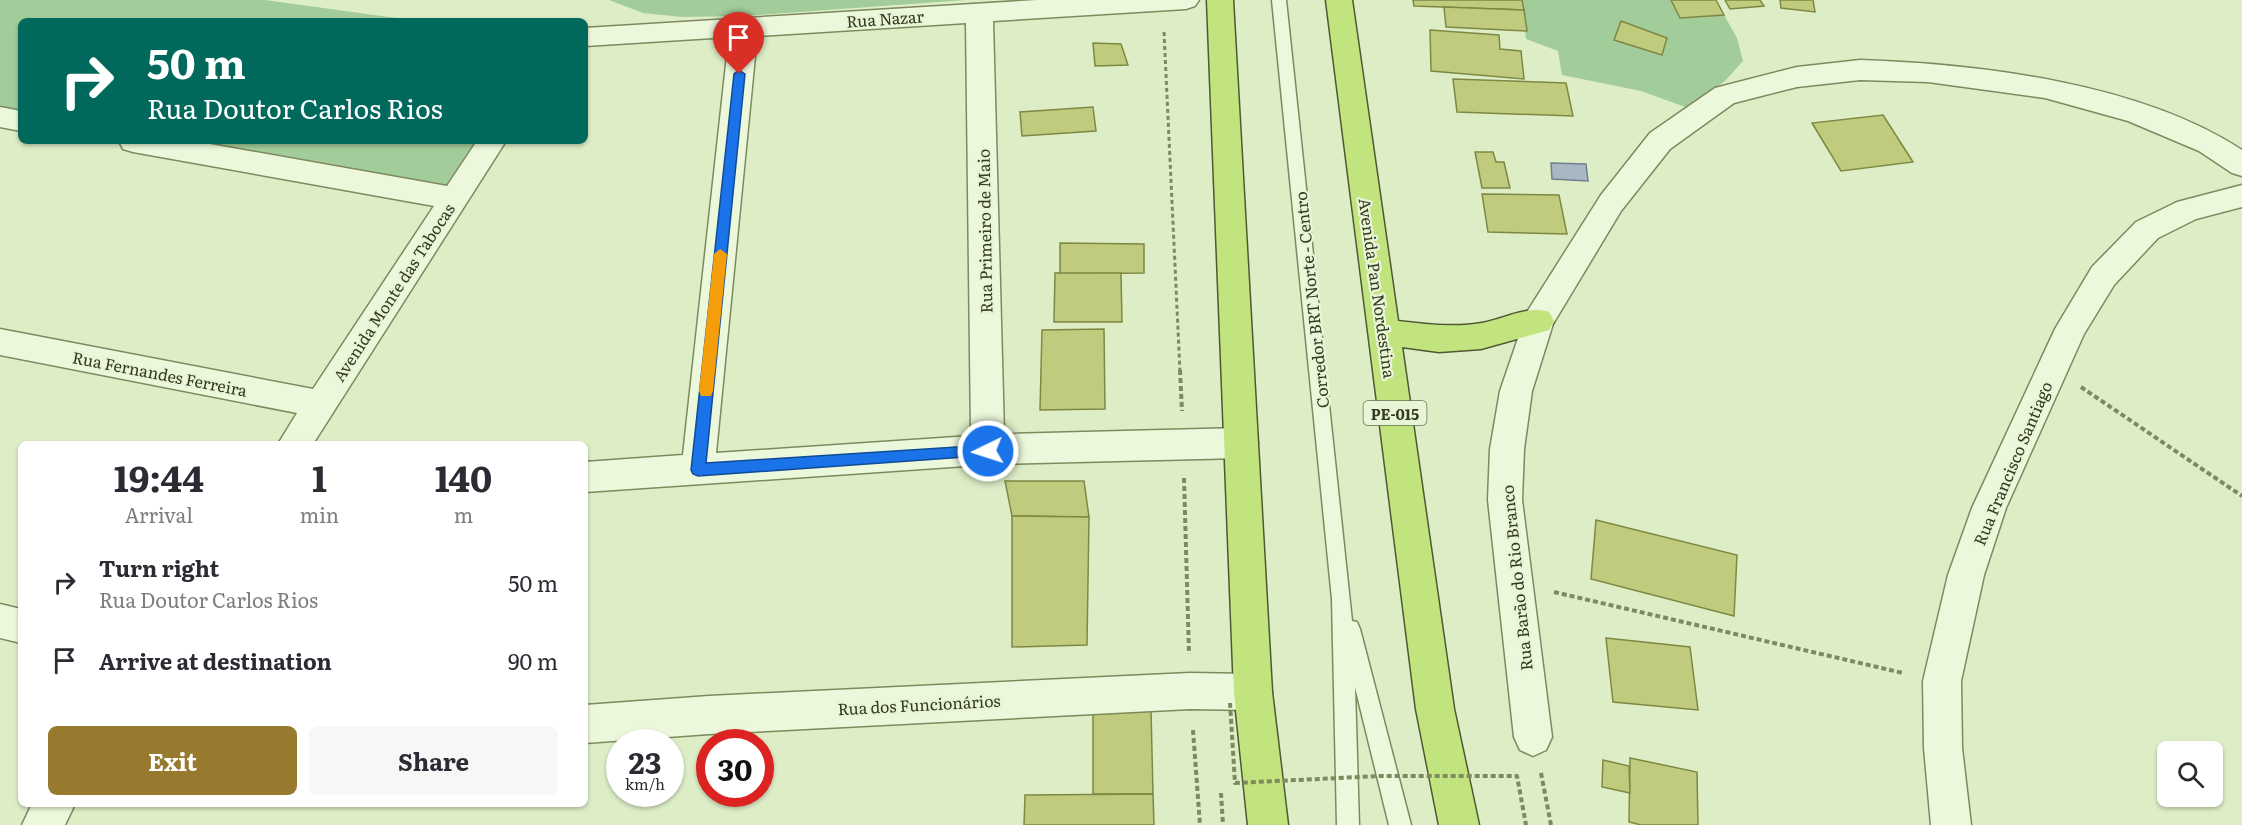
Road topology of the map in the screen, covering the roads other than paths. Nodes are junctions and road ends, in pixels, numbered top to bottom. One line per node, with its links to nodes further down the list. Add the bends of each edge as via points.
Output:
1 (1186, 0): 5 (street, Rua Nazar)
2 (1220, 0): 20 (highway)
3 (1279, 0): 24 (lane, Corredor BRT Norte - Centro)
4 (1339, 0): 16 (highway, Avenida Pan Nordestina / PE-015)
5 (979, 12): 6 (street, Rua Nazar); 21 (street, Rua Primeiro de Maio)
6 (744, 27): 7 (street, Rua Nazar); 22 (street)
7 (588, 37)
8 (0, 117): 9 (street)
9 (18, 120)
10 (150, 144): 14 (street)
11 (490, 144): 14 (street, Avenida Monte das Tabocas)
12 (2242, 165): 15 (street, Rua Barão do Rio Branco, via 2209,143 2136,113 2045,87 1928,72 1860,70 1797,77 1725,95 1660,141 1611,203)
13 (2242, 196): 36 (street, Rua Francisco Santiago, via 2188,210 2147,230 2103,276 2071,329 1989,508 1966,575 1942,681 1943,748)
14 (455, 199): 18 (street, Avenida Monte das Tabocas)
15 (1538, 321): 16 (highway, via 1471,337 1439,339); 29 (street, Rua Barão do Rio Branco, via 1516,391 1507,450 1505,500)
16 (1384, 332): 35 (highway, Avenida Pan Nordestina / PE-015, via 1436,709)
17 (0, 342): 18 (street, Rua Fernandes Ferreira)
18 (320, 404): 19 (street, Avenida Monte das Tabocas)
19 (297, 441)
20 (1241, 442): 21 (street); 27 (highway)
21 (988, 451): 22 (street)
22 (698, 470): 23 (street)
23 (588, 477)
24 (1342, 599): 33 (lane); 34 (lane)
25 (0, 621): 26 (street)
26 (18, 625)
27 (1241, 698): 28 (street, Rua dos Funcionários, via 1190,691); 32 (highway)
28 (588, 724)
29 (1533, 738)
30 (53, 807): 31 (street)
31 (42, 825)
32 (1268, 825)
33 (1348, 825)
34 (1401, 825)
35 (1459, 825)
36 (1951, 825)

